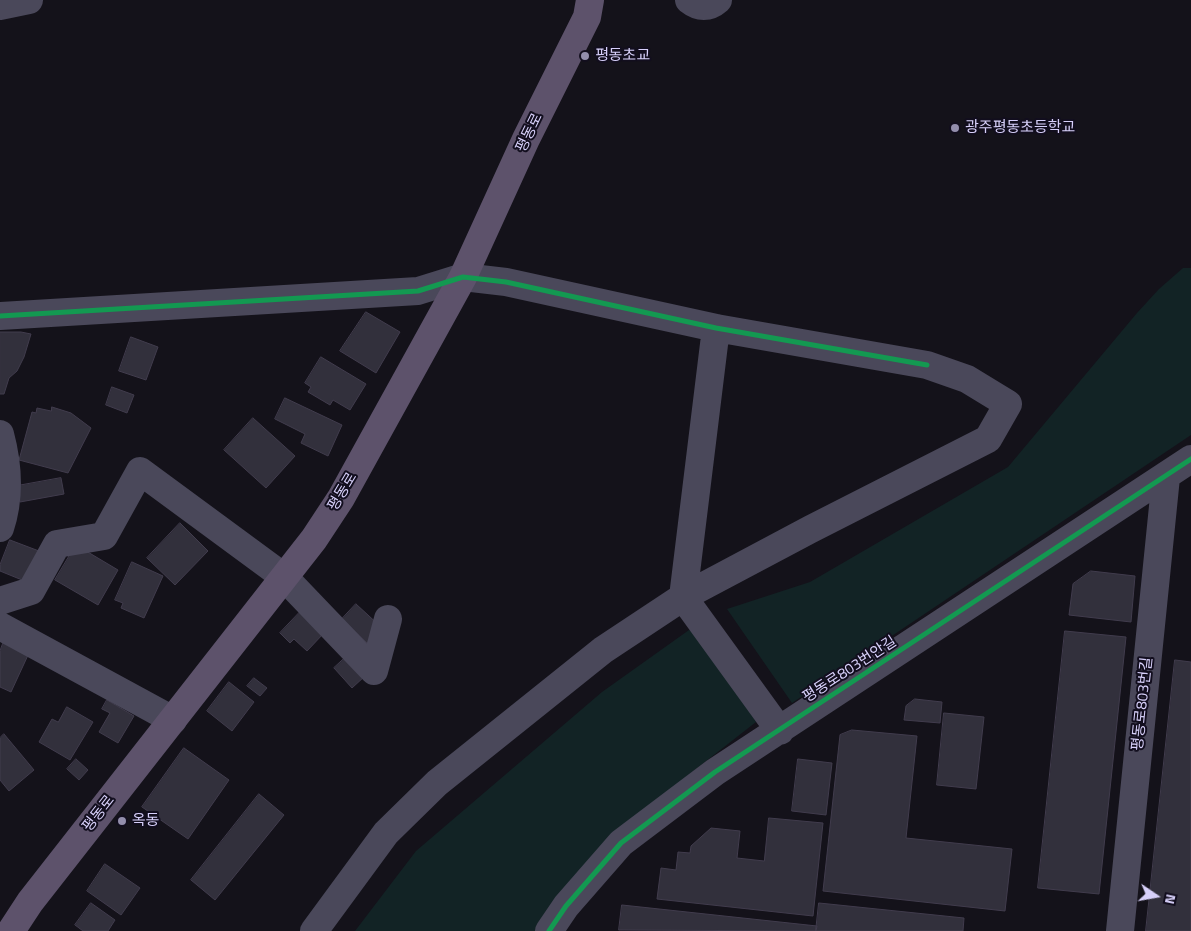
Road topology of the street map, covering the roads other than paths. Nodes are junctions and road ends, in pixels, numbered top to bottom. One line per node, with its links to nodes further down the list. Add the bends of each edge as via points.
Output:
1 (28, 0): 5 (street)
2 (590, 0): 6 (main road, 평동로, via 587,17 526,139)
3 (689, 0): 4 (street, via 698,6)
4 (718, 0)
5 (0, 6)
6 (463, 277): 7 (street, via 418,291); 8 (street, via 506,282); 13 (main road, 평동로, via 341,498)
7 (0, 316)
8 (716, 328): 14 (street); 14 (street, via 927,365 967,379 1008,404 988,439)
9 (0, 434): 12 (street, via 7,486)
10 (1191, 459): 11 (street, 평동로803번안길)
11 (1166, 477): 19 (street, 평동로803번안길); 23 (street, 평동로803번길)
12 (0, 528)
13 (284, 577): 15 (street, via 140,471 104,536 57,544 31,591); 16 (street, via 374,671); 18 (main road, 평동로)
14 (684, 597): 19 (street); 21 (street, via 603,650 438,783 386,833)
15 (0, 601)
16 (388, 619)
17 (0, 626): 18 (street)
18 (173, 720): 20 (main road, 평동로, via 30,902)
19 (780, 731): 22 (street, 평동로803번안길, via 715,772 621,843 566,906)
20 (11, 931)
21 (314, 931)
22 (549, 931)
23 (1120, 931)

